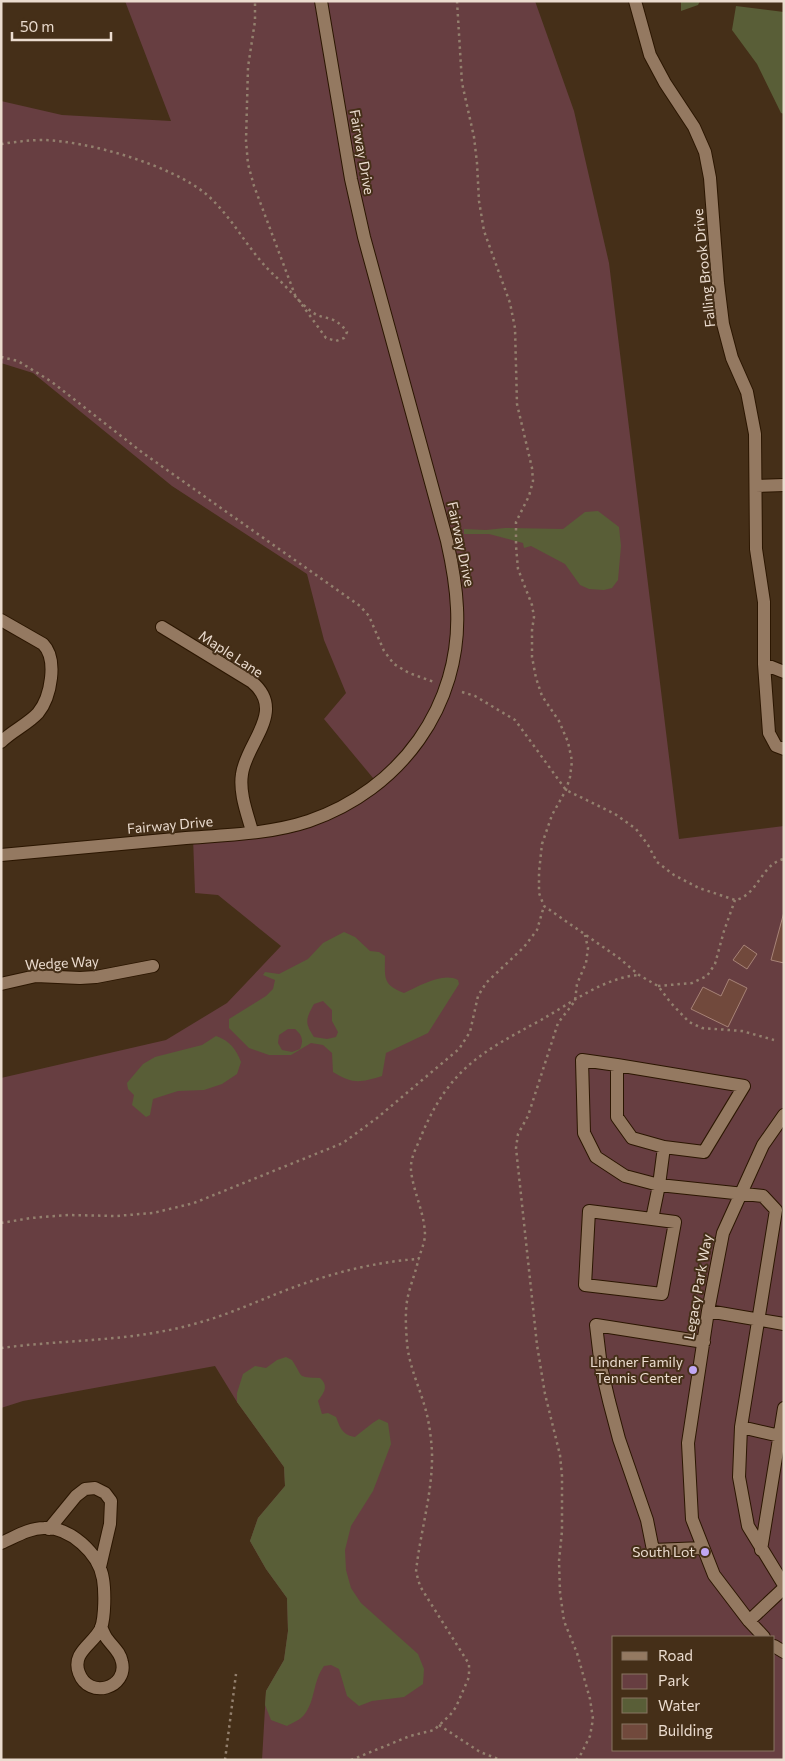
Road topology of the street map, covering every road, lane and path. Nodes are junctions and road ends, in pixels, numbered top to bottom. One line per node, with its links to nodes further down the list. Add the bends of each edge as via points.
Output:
1 (255, 1): 6 (path, via 256,22 248,67 248,164)
2 (321, 1): 19 (street, Fairway Drive, via 364,237 447,541 458,609 457,639 452,669 435,715 400,764 353,801 326,814 294,825)
3 (456, 1): 18 (path, via 462,84 478,163 479,201 484,231 510,303 515,328 518,404 532,468 531,488 516,522 518,569 534,617 532,657 536,678 542,696 568,742 572,761)
4 (635, 1): 9 (street, Falling Brook Drive, via 650,55 694,127 705,152 723,324 732,358 747,392 755,434)
5 (1, 144): 6 (path, via 22,140 76,144 148,163 176,175 206,194 268,270)
6 (295, 295): 6 (path, via 326,338 336,341 344,338 347,332 342,325 313,313)
7 (1, 356): 14 (path, via 18,361 52,382 143,453 360,606 369,616 384,651 394,664 409,674)
8 (784, 485): 9 (street)
9 (756, 486): 12 (street, Falling Brook Drive, via 756,549 764,602)
10 (1, 620): 16 (street, via 48,648 52,662 48,693 42,708)
11 (162, 627): 19 (street, Maple Lane, via 252,682 264,700 266,716 242,774 242,794)
12 (764, 664): 13 (street); 17 (street, Falling Brook Drive, via 769,733 776,746)
13 (784, 672)
14 (435, 682)
15 (462, 692): 18 (path, via 475,696 515,720)
16 (1, 742)
17 (784, 749)
18 (566, 790): 22 (path, via 615,814 636,829 656,862 674,875); 23 (path, via 552,815 542,844 539,893)
19 (252, 831): 20 (street, Fairway Drive)
20 (1, 855)
21 (784, 859): 22 (path, via 778,860 746,896)
22 (735, 900): 28 (path, via 715,964 707,976 692,983)
23 (544, 906): 24 (path); 37 (path, via 537,930 486,983 478,996 470,1032 459,1049 343,1143 194,1203 116,1216 68,1215)
24 (586, 935): 26 (path); 29 (path, via 586,963 577,984)
25 (153, 966): 27 (street, Wedge Way, via 96,977 36,976)
26 (639, 975): 28 (path); 29 (path, via 592,989)
27 (1, 984)
28 (658, 986): 30 (path, via 689,1022 702,1028 742,1031)
29 (575, 1001): 38 (path, via 472,1061 442,1094 413,1156 411,1168 425,1236); 61 (path, via 558,1023 528,1116 518,1134 516,1148 545,1394 560,1455 560,1592 564,1621 577,1653 594,1719 590,1736)
30 (774, 1040)
31 (617, 1065): 33 (street, via 616,1117 632,1138); 33 (street, via 744,1086 704,1152); 34 (street, via 582,1060 584,1133 596,1157 625,1176)
32 (784, 1115): 35 (street, Legacy Park Way, via 763,1145)
33 (664, 1147): 34 (street)
34 (659, 1185): 35 (street); 36 (street)
35 (739, 1194): 39 (street, Legacy Park Way, via 723,1233); 40 (street, via 762,1196 776,1210)
36 (652, 1219): 36 (street, via 675,1222 662,1294 585,1285 589,1211)
37 (1, 1223)
38 (419, 1259): 43 (path, via 391,1260 316,1280 200,1323 149,1334); 57 (path, via 407,1300 407,1343 410,1365 425,1405 432,1452 416,1572 420,1586 469,1664 464,1693 450,1715)
39 (708, 1311): 40 (street); 42 (street, Legacy Park Way)
40 (758, 1320): 41 (street); 45 (street)
41 (784, 1324)
42 (704, 1342): 49 (street, Legacy Park Way, via 688,1442 692,1519); 49 (street, via 596,1325 608,1401 654,1550)
43 (1, 1348)
44 (784, 1408): 46 (street)
45 (741, 1428): 46 (street); 50 (street, via 739,1477 748,1526)
46 (781, 1436): 50 (street)
47 (49, 1529): 48 (street, via 35,1529); 51 (street, via 82,1544); 51 (street, via 76,1496 85,1490 95,1488 105,1492 111,1501 110,1524)
48 (1, 1543)
49 (703, 1548): 53 (street, Legacy Park Way, via 714,1575)
50 (761, 1550): 52 (street)
51 (100, 1568): 54 (street, via 104,1590)
52 (784, 1586): 53 (street)
53 (749, 1621): 55 (street, Legacy Park Way)
54 (101, 1627): 54 (street, via 81,1652 77,1669 86,1684 102,1689 117,1681 123,1665 119,1652 107,1640)
55 (763, 1636)
56 (236, 1674): 58 (path)
57 (439, 1725): 59 (path, via 434,1730 410,1736); 60 (path, via 480,1752)
58 (224, 1760)
59 (351, 1760)
60 (501, 1760)
61 (576, 1760)

